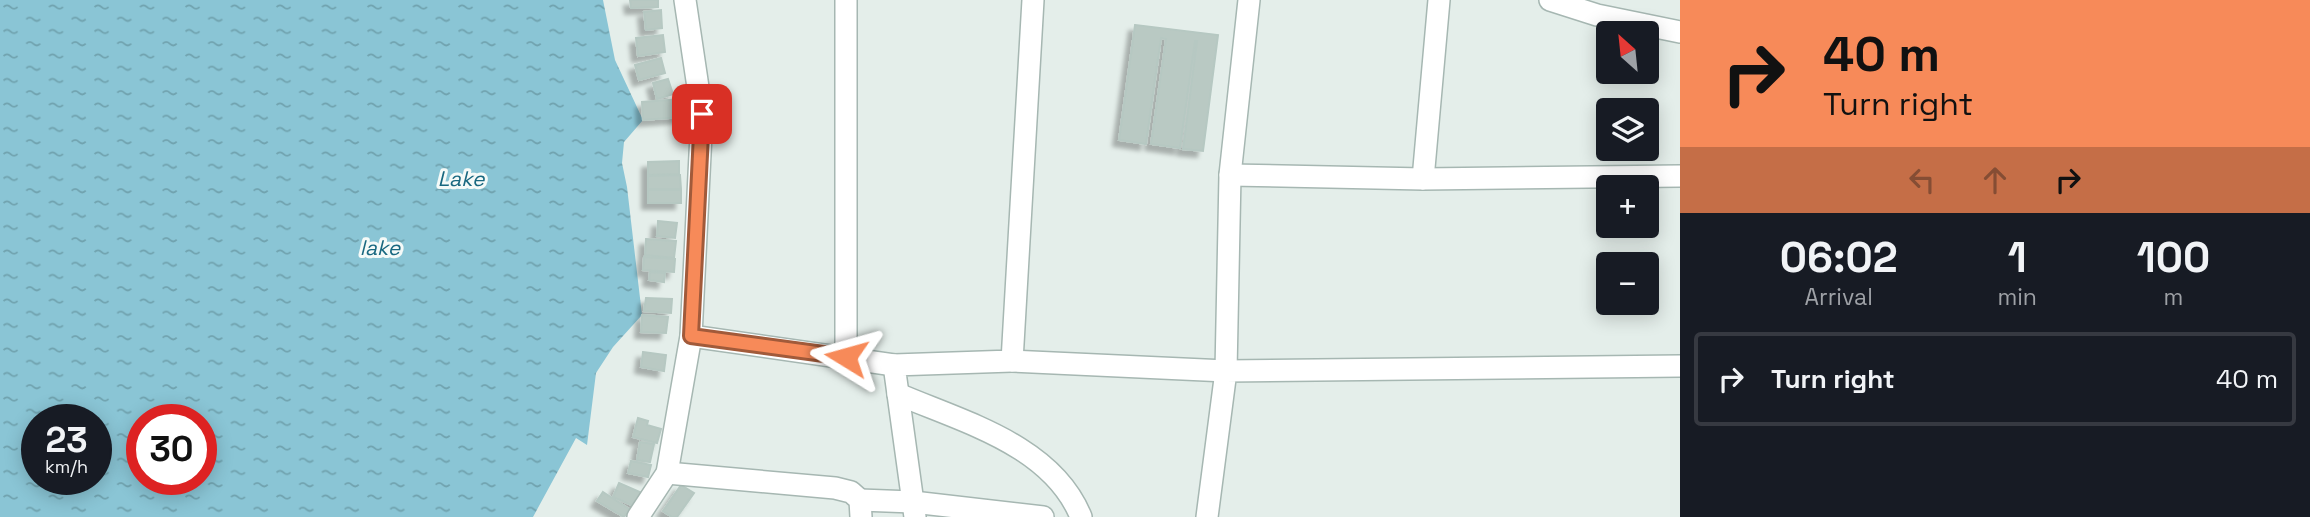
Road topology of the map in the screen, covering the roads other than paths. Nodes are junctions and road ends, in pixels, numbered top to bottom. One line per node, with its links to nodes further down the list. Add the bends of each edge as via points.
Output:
1 (685, 0): 12 (street, via 702,114)
2 (846, 0): 13 (street)
3 (1032, 0): 14 (street)
4 (1249, 0): 9 (street)
5 (1439, 0): 11 (street)
6 (1550, 0): 7 (street)
7 (1595, 7): 8 (street)
8 (1680, 32)
9 (1230, 175): 11 (street); 17 (street)
10 (1680, 176): 11 (street)
11 (1423, 179)
12 (691, 336): 13 (street); 19 (street)
13 (846, 357): 15 (street)
14 (1012, 361): 15 (street); 17 (street)
15 (894, 365): 18 (street)
16 (1680, 366): 17 (street)
17 (1226, 371): 25 (street)
18 (898, 394): 21 (street); 24 (street, via 1010,442 1046,468)
19 (667, 472): 20 (street, via 835,488 850,492); 22 (street)
20 (861, 509): 21 (street)
21 (914, 509): 23 (street)
22 (638, 517)
23 (1043, 517)
24 (1081, 517)
25 (1207, 517)

